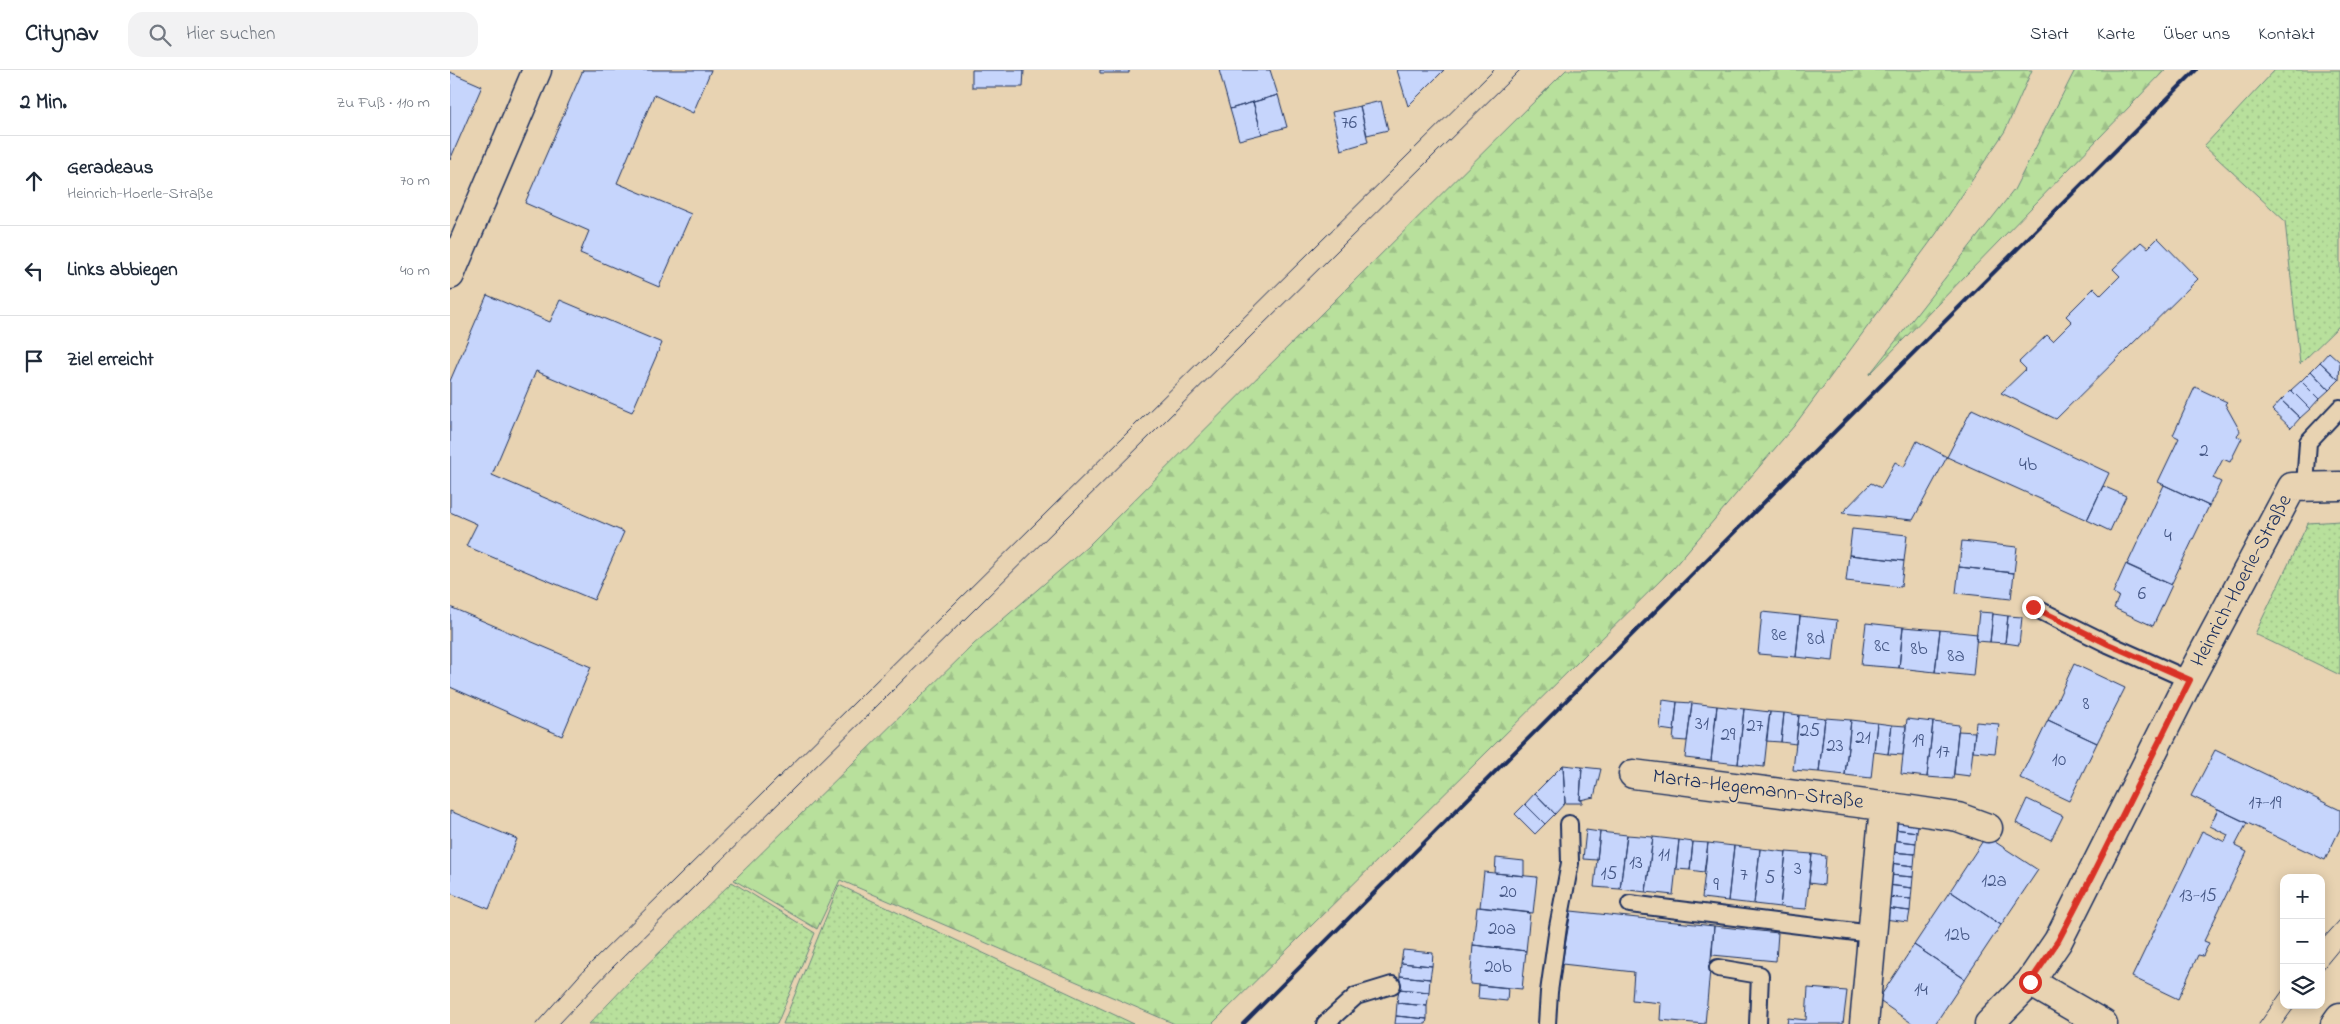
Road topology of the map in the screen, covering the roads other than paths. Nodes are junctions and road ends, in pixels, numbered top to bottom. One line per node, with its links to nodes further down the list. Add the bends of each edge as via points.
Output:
1 (537, 70): 2 (street)
2 (450, 275)
3 (2340, 408): 4 (lane, via 2308,442)
4 (2305, 486): 5 (street, Heinrich-Hoerle-Straße); 7 (street, Heinrich-Hoerle-Straße, via 2292,486)
5 (2340, 486)
6 (2033, 607): 7 (lane)
7 (2190, 680): 15 (street, Heinrich-Hoerle-Straße, via 2084,892 2058,941)
8 (1632, 774): 9 (street, Marta-Hegemann-Straße)
9 (1884, 806): 11 (street, Marta-Hegemann-Straße, via 1958,817); 13 (street, Marta-Hegemann-Straße)
10 (1569, 824): 19 (lane, via 1570,863 1558,927)
11 (1988, 828)
12 (1630, 904): 13 (lane)
13 (1872, 934): 21 (street, Marta-Hegemann-Straße)
14 (1718, 968): 20 (lane, via 1760,975)
15 (2030, 982): 22 (street, Heinrich-Hoerle-Straße); 23 (street)
16 (1392, 985): 18 (lane, via 1356,996)
17 (2340, 1017): 24 (street)
18 (1325, 1024)
19 (1547, 1024)
20 (1758, 1024)
21 (1864, 1024)
22 (1989, 1024)
23 (2103, 1024)
24 (2335, 1024)

